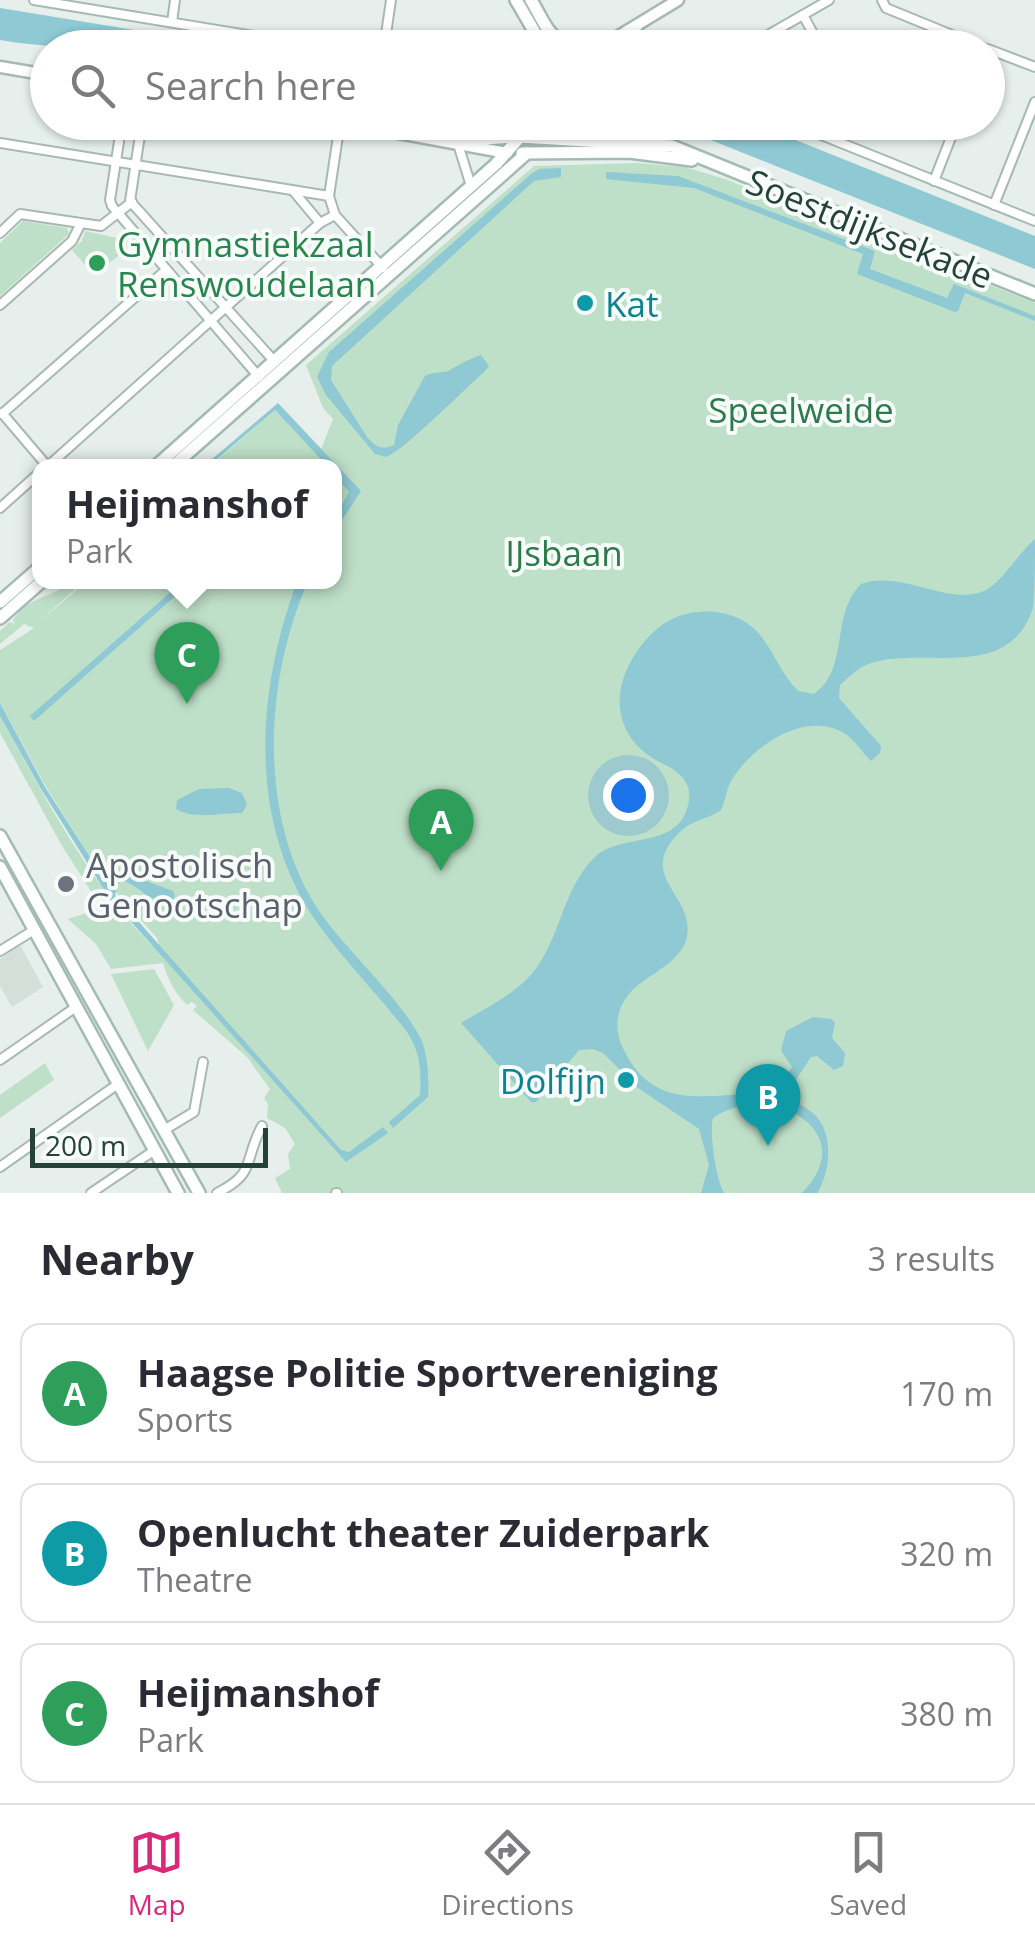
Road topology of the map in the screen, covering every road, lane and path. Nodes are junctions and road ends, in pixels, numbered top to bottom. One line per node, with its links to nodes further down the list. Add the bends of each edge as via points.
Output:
1 (34, 0): 10 (street)
2 (130, 0): 10 (street)
3 (175, 0): 12 (street)
4 (392, 0): 15 (street)
5 (516, 0): 16 (main road)
6 (678, 0): 13 (street)
7 (828, 0): 11 (street)
8 (882, 0): 22 (street, via 886,8)
9 (532, 1): 17 (main road)
10 (128, 14): 12 (street)
11 (803, 15): 20 (street); 21 (street)
12 (172, 22): 14 (street)
13 (638, 24): 18 (street); 19 (street)
14 (220, 30)
15 (387, 30)
16 (534, 30)
17 (549, 30)
18 (628, 30)
19 (633, 30)
20 (777, 30)
21 (811, 30)
22 (941, 30)
23 (1005, 55): 25 (street)
24 (0, 67): 26 (street)
25 (1035, 67)
26 (30, 72)
27 (1035, 102): 51 (street)
28 (119, 140): 44 (street)
29 (139, 140): 45 (street)
30 (337, 140): 49 (street)
31 (450, 140): 38 (street, Soestdijksekade)
32 (478, 140): 38 (street, Soestdijksekade)
33 (518, 140): 40 (main road)
34 (575, 140): 42 (main road)
35 (593, 140): 42 (main road); 43 (main road, Soestdijksekade, via 672,146)
36 (833, 140): 46 (street, Soestdijksekade)
37 (951, 140): 46 (street)
38 (457, 141): 40 (street, Soestdijksekade); 47 (street)
39 (0, 143): 44 (street)
40 (507, 152): 41 (main road, Soestdijksekade); 47 (main road)
41 (528, 153): 42 (main road, Soestdijksekade); 59 (main road)
42 (583, 154): 43 (main road, Soestdijksekade, via 650,153)
43 (706, 162): 60 (main road, Soestdijksekade)
44 (116, 164): 45 (street); 52 (street, via 110,200)
45 (134, 166): 48 (street); 50 (street)
46 (934, 181): 51 (street, Soestdijksekade)
47 (470, 186): 59 (main road)
48 (294, 193): 49 (street); 55 (street)
49 (329, 196): 53 (street)
50 (132, 202): 52 (street); 62 (street)
51 (994, 204): 54 (street, Soestdijksekade)
52 (118, 214): 56 (street, via 101,226); 58 (street)
53 (335, 215): 55 (street); 59 (street)
54 (1035, 222)
55 (320, 223): 62 (street)
56 (80, 225): 57 (street, via 20,214); 61 (street, via 72,242)
57 (0, 234)
58 (166, 270): 63 (street); 66 (street)
59 (385, 271): 64 (main road)
60 (1035, 294)
61 (0, 305)
62 (227, 308): 63 (street); 64 (street)
63 (212, 321): 65 (street); 68 (street)
64 (278, 366): 65 (main road)
65 (262, 380): 69 (main road); 70 (main road)
66 (1, 412): 67 (street)
67 (42, 459)
68 (56, 459)
69 (165, 459)
70 (179, 459)
71 (32, 480): 72 (street)
72 (0, 508)
73 (32, 577): 75 (main road)
74 (32, 588): 75 (main road)
75 (2, 609)
76 (0, 836): 85 (main road)
77 (0, 867): 78 (main road)
78 (34, 930): 79 (street); 80 (main road)
79 (0, 951)
80 (76, 1007): 81 (street); 83 (main road)
81 (0, 1060)
82 (203, 1062): 85 (street, via 194,1112)
83 (118, 1084): 86 (main road); 87 (street)
84 (262, 1126): 91 (street, via 246,1173)
85 (164, 1130): 90 (main road)
86 (154, 1150): 88 (street); 89 (main road)
87 (0, 1166)
88 (91, 1193)
89 (178, 1193)
90 (199, 1193)
91 (217, 1193)

